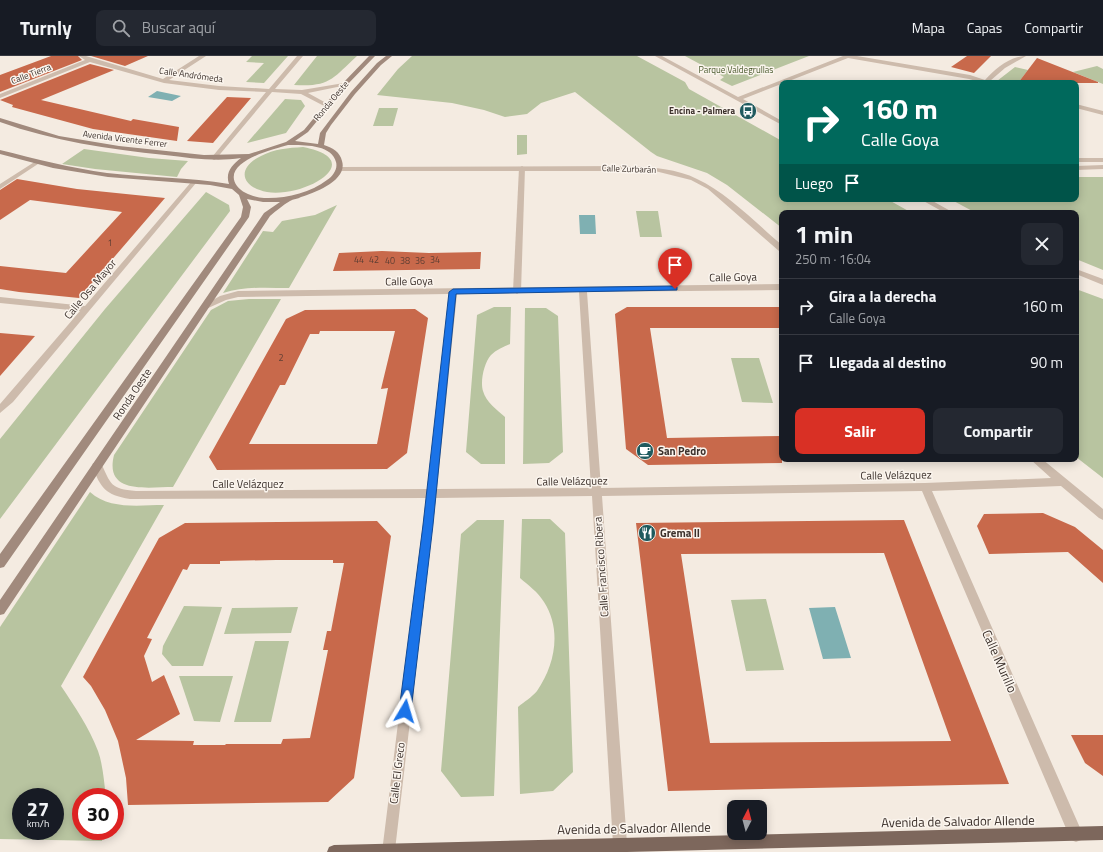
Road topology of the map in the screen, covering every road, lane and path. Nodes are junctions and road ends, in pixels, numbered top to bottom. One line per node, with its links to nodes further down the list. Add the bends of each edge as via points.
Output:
1 (82, 56): 9 (street, Calle Andrómeda)
2 (203, 56): 13 (street)
3 (300, 56): 16 (street)
4 (372, 56): 15 (main road, Ronda Oeste)
5 (389, 56): 26 (main road, Ronda Oeste, via 353,93 329,124 323,133)
6 (658, 56): 19 (street)
7 (848, 56): 10 (street); 11 (street)
8 (1023, 56): 12 (street, via 1003,65)
9 (90, 60): 13 (street, Calle Andrómeda); 18 (street, Calle Tierra)
10 (787, 80)
11 (979, 80)
12 (990, 80)
13 (164, 82): 16 (street, Calle Andrómeda)
14 (779, 83): 19 (street)
15 (344, 85): 17 (street, Calle Andrómeda); 20 (main road, Ronda Oeste)
16 (270, 90): 17 (street, Calle Andrómeda); 29 (street)
17 (302, 92): 20 (street, Calle Andrómeda)
18 (0, 96)
19 (738, 99): 24 (street)
20 (326, 105): 25 (main road, Ronda Oeste, via 306,131)
21 (1079, 107): 22 (street)
22 (1103, 113)
23 (0, 120): 29 (main road, Avenida Vicente Ferrer, via 85,144)
24 (779, 120)
25 (288, 143): 26 (main road); 28 (main road)
26 (321, 146): 33 (main road, via 336,155 340,162)
27 (0, 152): 32 (main road)
28 (252, 154): 29 (main road, Avenida Vicente Ferrer); 39 (main road, via 233,169 230,179)
29 (214, 158)
30 (1079, 160): 31 (street)
31 (1103, 160)
32 (38, 162): 37 (main road, via 108,175); 38 (street)
33 (339, 168): 34 (street, Calle Zurbarán); 41 (main road, via 333,179 318,189)
34 (522, 168): 44 (street, Calle Zurbarán, via 631,168 675,173 710,188); 49 (street)
35 (1079, 168): 36 (street)
36 (1103, 168)
37 (194, 182): 39 (main road); 53 (street, Calle Osa Mayor)
38 (0, 187)
39 (234, 187): 40 (main road)
40 (242, 194): 41 (main road, via 258,199); 62 (main road, Ronda Oeste, via 247,207 245,217)
41 (289, 198): 52 (main road, Ronda Oeste, via 267,215)
42 (930, 202): 43 (street)
43 (944, 210)
44 (779, 246)
45 (1079, 273): 46 (street)
46 (1103, 282)
47 (779, 287): 48 (street, Calle Goya)
48 (583, 290): 49 (street, Calle Goya); 59 (street, Calle Francisco Ribera)
49 (517, 291): 50 (street, Calle Goya)
50 (453, 292): 52 (street, Calle Goya, via 238,294); 60 (street, Calle El Greco)
51 (0, 300): 53 (street)
52 (206, 306): 56 (main road, Ronda Oeste)
53 (88, 309): 54 (street, Calle Osa Mayor)
54 (0, 409)
55 (1039, 462): 57 (street)
56 (97, 466): 60 (street, Calle Velázquez, via 107,486 116,492 134,496); 63 (main road, Ronda Oeste)
57 (1062, 482): 58 (street, Calle Velázquez); 61 (street)
58 (924, 487): 59 (street, Calle Velázquez); 65 (street, Calle Murillo)
59 (596, 492): 60 (street, Calle Velázquez); 66 (street, Calle Francisco Ribera)
60 (431, 495): 67 (street, Calle El Greco)
61 (1103, 515)
62 (0, 563)
63 (0, 610)
64 (1103, 833): 65 (main road, Avenida de Salvador Allende)
65 (1076, 835): 66 (main road, Avenida de Salvador Allende)
66 (620, 844): 67 (main road, Avenida de Salvador Allende)
67 (388, 850): 68 (main road, Avenida de Salvador Allende)
68 (334, 852)

